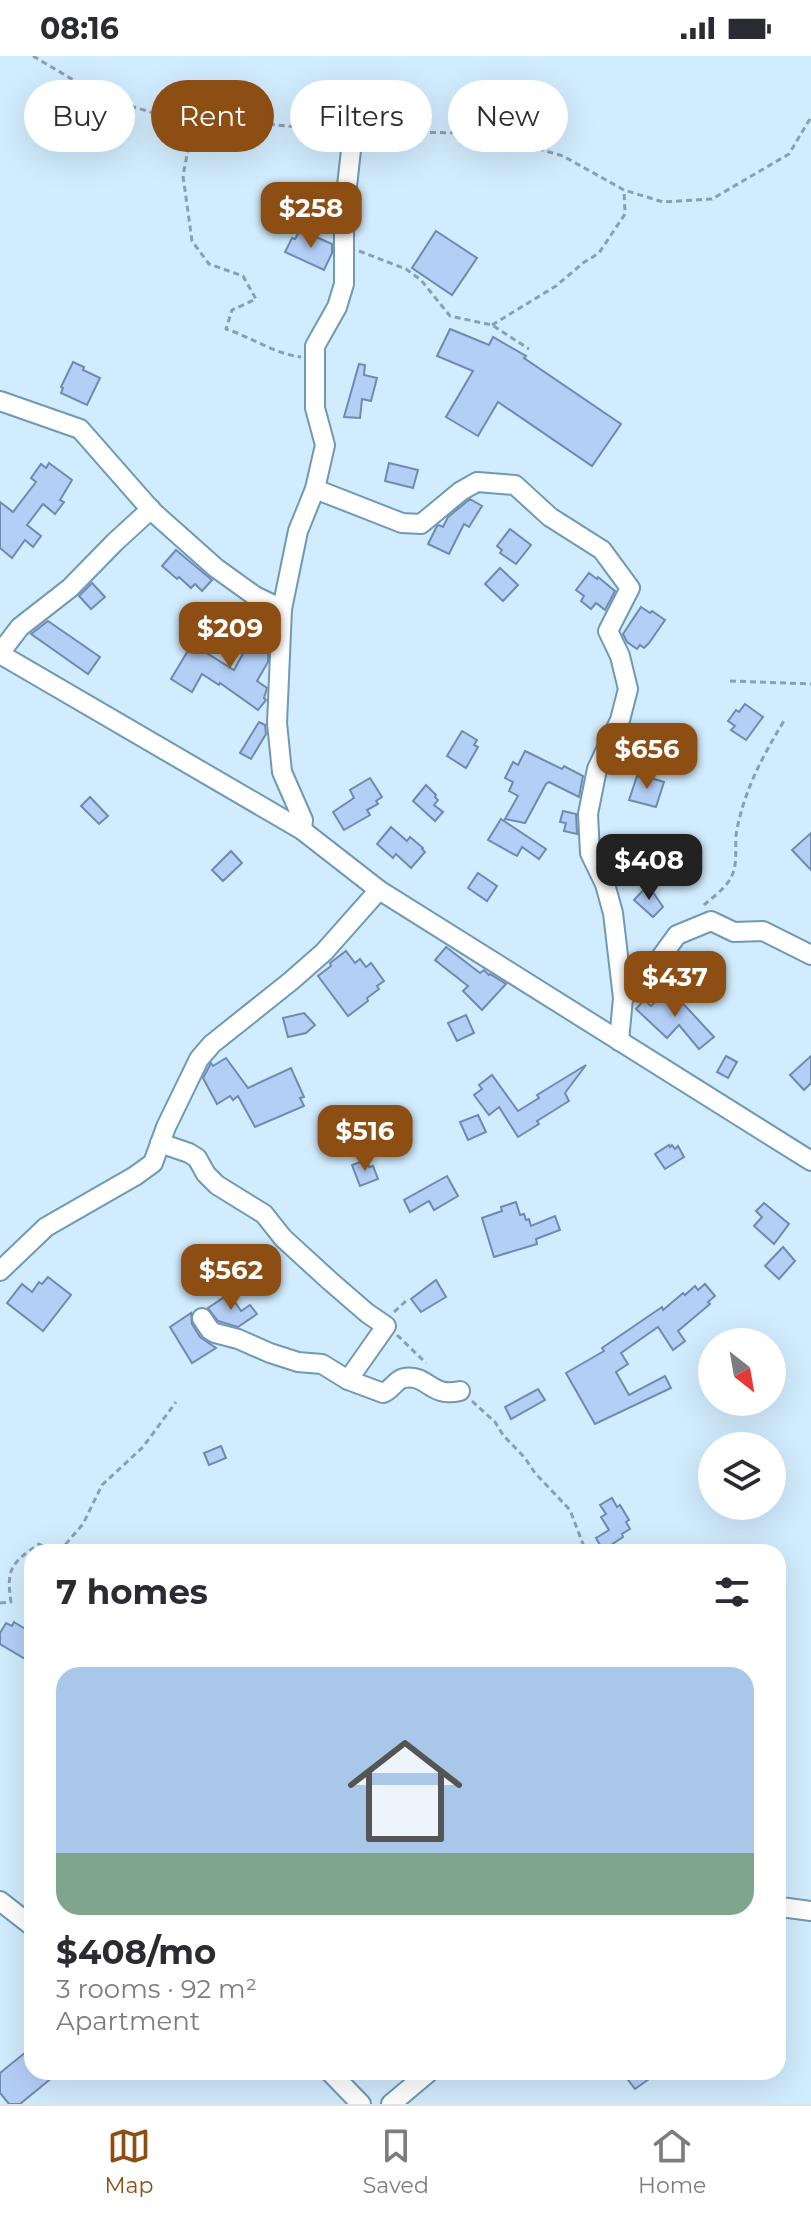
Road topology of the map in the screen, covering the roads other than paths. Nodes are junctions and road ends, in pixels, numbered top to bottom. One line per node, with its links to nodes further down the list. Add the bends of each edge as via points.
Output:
1 (351, 152): 3 (street, via 344,284 315,346 315,408 325,445)
2 (0, 401): 4 (street, via 80,429)
3 (315, 489): 5 (street, via 298,531); 10 (street, via 402,523 421,524 477,482 515,485 550,517 602,550 630,588 608,631 628,689 597,769 588,814 590,853 613,913)
4 (151, 509): 5 (street, via 216,568); 6 (street, via 70,588 20,627)
5 (282, 609): 7 (street, via 277,723 282,772 303,820)
6 (0, 653): 7 (street)
7 (302, 830): 8 (street)
8 (379, 890): 11 (street); 12 (street, via 324,952 199,1059)
9 (811, 955): 10 (street, via 763,931 734,932 711,921 677,935)
10 (623, 998): 11 (street)
11 (619, 1041): 13 (street)
12 (160, 1143): 14 (street, via 153,1163 46,1227); 16 (street, via 197,1158 217,1185 264,1214 283,1238 386,1326)
13 (811, 1161)
14 (0, 1271)
15 (202, 1318): 16 (street, via 215,1333 298,1362 322,1364)
16 (348, 1380): 17 (street, via 383,1393 403,1378 418,1379 441,1392)
17 (460, 1391)
18 (0, 1901): 21 (street)
19 (786, 1908): 20 (street)
20 (811, 1911)
21 (24, 1920)
22 (338, 2080): 24 (street)
23 (420, 2080): 25 (street)
24 (361, 2104)
25 (391, 2104)

